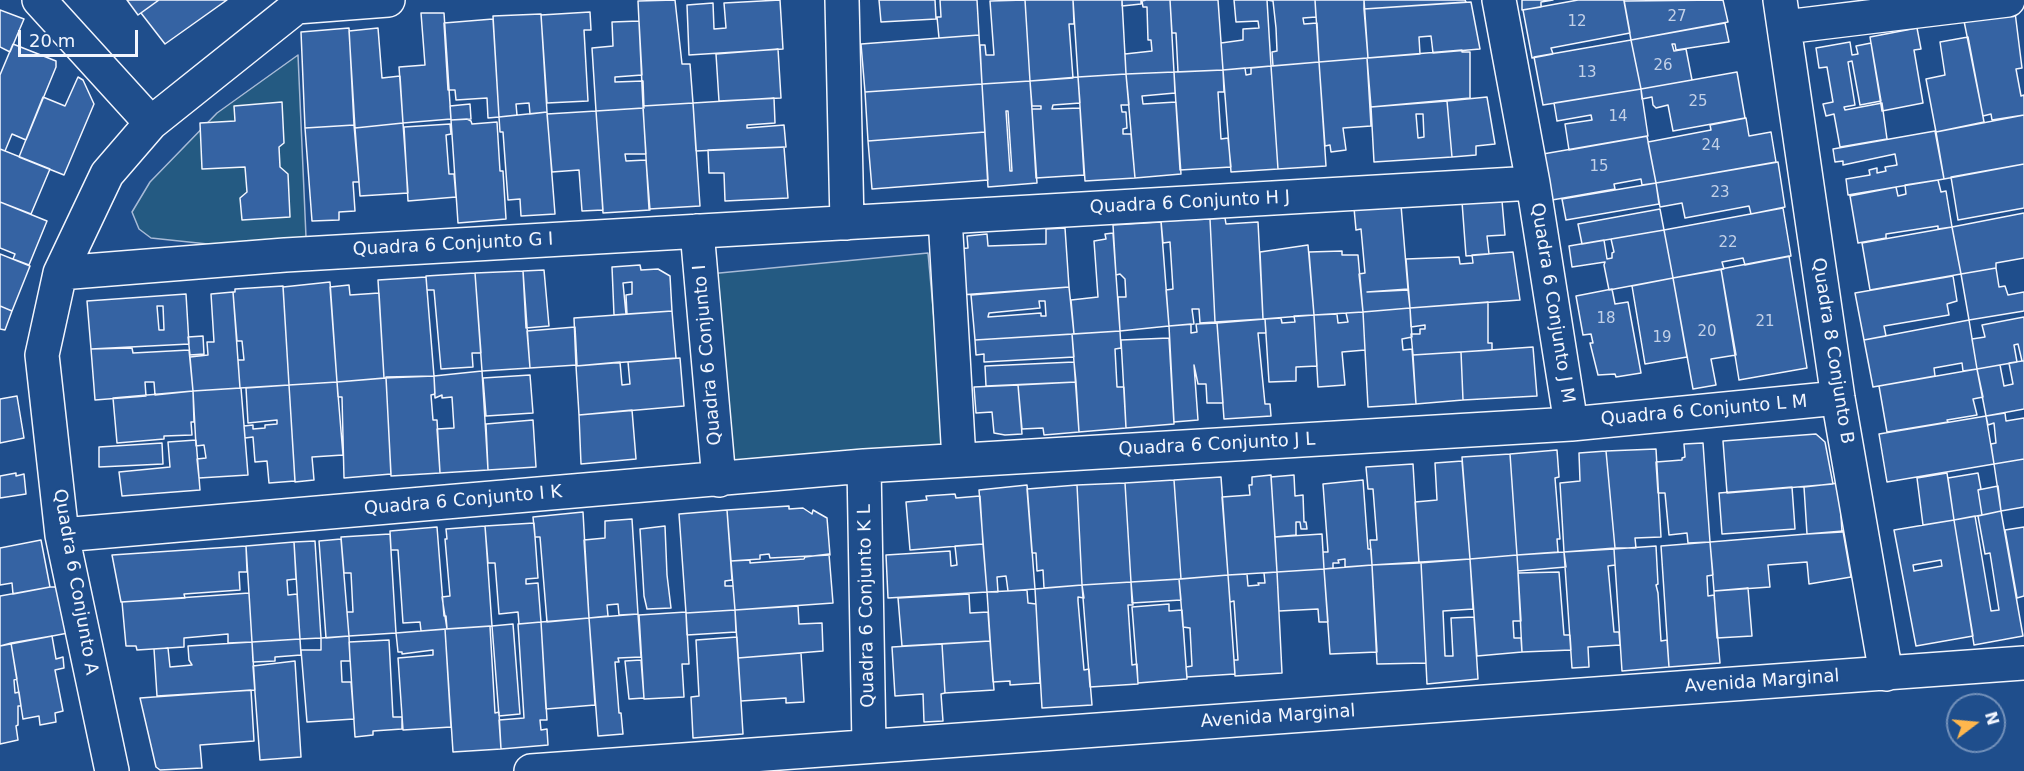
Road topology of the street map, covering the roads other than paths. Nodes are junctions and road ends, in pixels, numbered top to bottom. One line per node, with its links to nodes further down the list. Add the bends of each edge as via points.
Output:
1 (39, 0): 8 (street)
2 (388, 0): 6 (street)
3 (842, 0): 11 (street)
4 (1499, 0): 9 (street, Quadra 6 Conjunto J M)
5 (2008, 0): 7 (street)
6 (300, 3): 8 (street, Quadra 6 Conjunto A)
7 (1782, 14): 14 (street, Quadra 8 Conjunto B)
8 (151, 123): 13 (street, Quadra 6 Conjunto A, via 107,174)
9 (1533, 183): 10 (street, Quadra 6 Conjunto H J); 15 (street, Quadra 6 Conjunto J M)
10 (945, 217): 11 (street, Quadra 6 Conjunto H J); 16 (street)
11 (847, 223): 12 (street, Quadra 6 Conjunto G I)
12 (698, 231): 13 (street, Quadra 6 Conjunto G I, via 285,255); 18 (street, Quadra 6 Conjunto I)
13 (60, 273): 19 (street, Quadra 6 Conjunto A, via 42,355)
14 (1838, 398): 15 (street, Quadra 6 Conjunto L M); 21 (street, Quadra 8 Conjunto B)
15 (1570, 424): 16 (street, Quadra 6 Conjunto J L)
16 (959, 460): 17 (street, Quadra 6 Conjunto J L)
17 (864, 466): 18 (street, Quadra 6 Conjunto I K); 22 (street, Quadra 6 Conjunto K L)
18 (719, 480): 19 (street, Quadra 6 Conjunto I K)
19 (62, 534): 23 (street, Quadra 6 Conjunto A)
20 (2024, 663): 21 (street, Avenida Marginal)
21 (1886, 674): 22 (street, Avenida Marginal)
22 (869, 746): 24 (street, Avenida Marginal)
23 (112, 771)
24 (531, 771)

